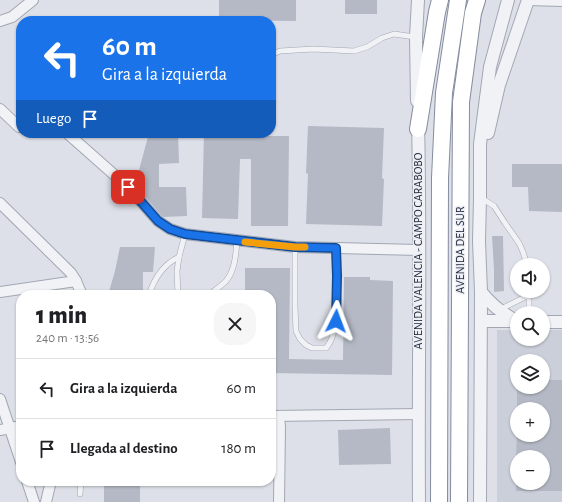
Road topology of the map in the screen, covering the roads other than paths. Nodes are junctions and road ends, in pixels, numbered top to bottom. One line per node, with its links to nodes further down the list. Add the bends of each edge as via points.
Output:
1 (33, 0): 9 (street, via 12,17)
2 (418, 0): 10 (street, AVENIDA VALENCIA - CAMPO CARABOBO)
3 (440, 0): 14 (highway)
4 (458, 0): 55 (highway, AVENIDA DEL SUR, via 442,124)
5 (477, 0): 56 (highway, AVENIDA DEL SUR, via 461,102)
6 (508, 0): 16 (street, via 490,67 480,144)
7 (528, 0): 8 (street); 16 (street, via 499,85)
8 (562, 1)
9 (0, 21)
10 (416, 37): 11 (lane, via 394,34 354,51 313,49); 14 (street, AVENIDA VALENCIA - CAMPO CARABOBO)
11 (276, 53)
12 (0, 109): 13 (street)
13 (16, 124)
14 (418, 129): 23 (street, AVENIDA VALENCIA - CAMPO CARABOBO)
15 (73, 138): 19 (street, via 128,187 158,221 170,229)
16 (480, 167): 17 (street)
17 (480, 198): 25 (lane, via 494,206 519,243); 32 (street)
18 (0, 203): 26 (street, via 71,273)
19 (185, 234): 20 (street); 24 (lane)
20 (237, 241): 21 (street); 30 (lane, via 233,268 227,280)
21 (295, 247): 22 (street); 22 (lane, via 296,331 300,339 312,348 326,348 334,331)
22 (336, 248): 23 (street)
23 (419, 250): 41 (street, AVENIDA VALENCIA - CAMPO CARABOBO)
24 (179, 257): 28 (lane, via 159,272); 29 (lane)
25 (525, 258)
26 (76, 281): 27 (street); 31 (street)
27 (80, 290)
28 (151, 290)
29 (178, 290)
30 (215, 290)
31 (0, 292)
32 (481, 292): 34 (street); 36 (street)
33 (520, 298): 34 (lane)
34 (499, 310): 35 (street)
35 (510, 317)
36 (481, 321): 37 (street); 57 (street)
37 (510, 321)
38 (550, 322): 39 (street)
39 (562, 322)
40 (0, 399): 45 (street)
41 (418, 414): 42 (street); 54 (street, AVENIDA VALENCIA - CAMPO CARABOBO)
42 (276, 416)
43 (16, 427): 45 (street)
44 (276, 427): 53 (street)
45 (5, 429): 46 (street)
46 (16, 452)
47 (29, 486): 51 (street)
48 (50, 486): 52 (street)
49 (81, 486): 50 (lane)
50 (80, 494)
51 (34, 502)
52 (46, 502)
53 (279, 502)
54 (419, 502)
55 (439, 502)
56 (459, 502)
57 (480, 502)

